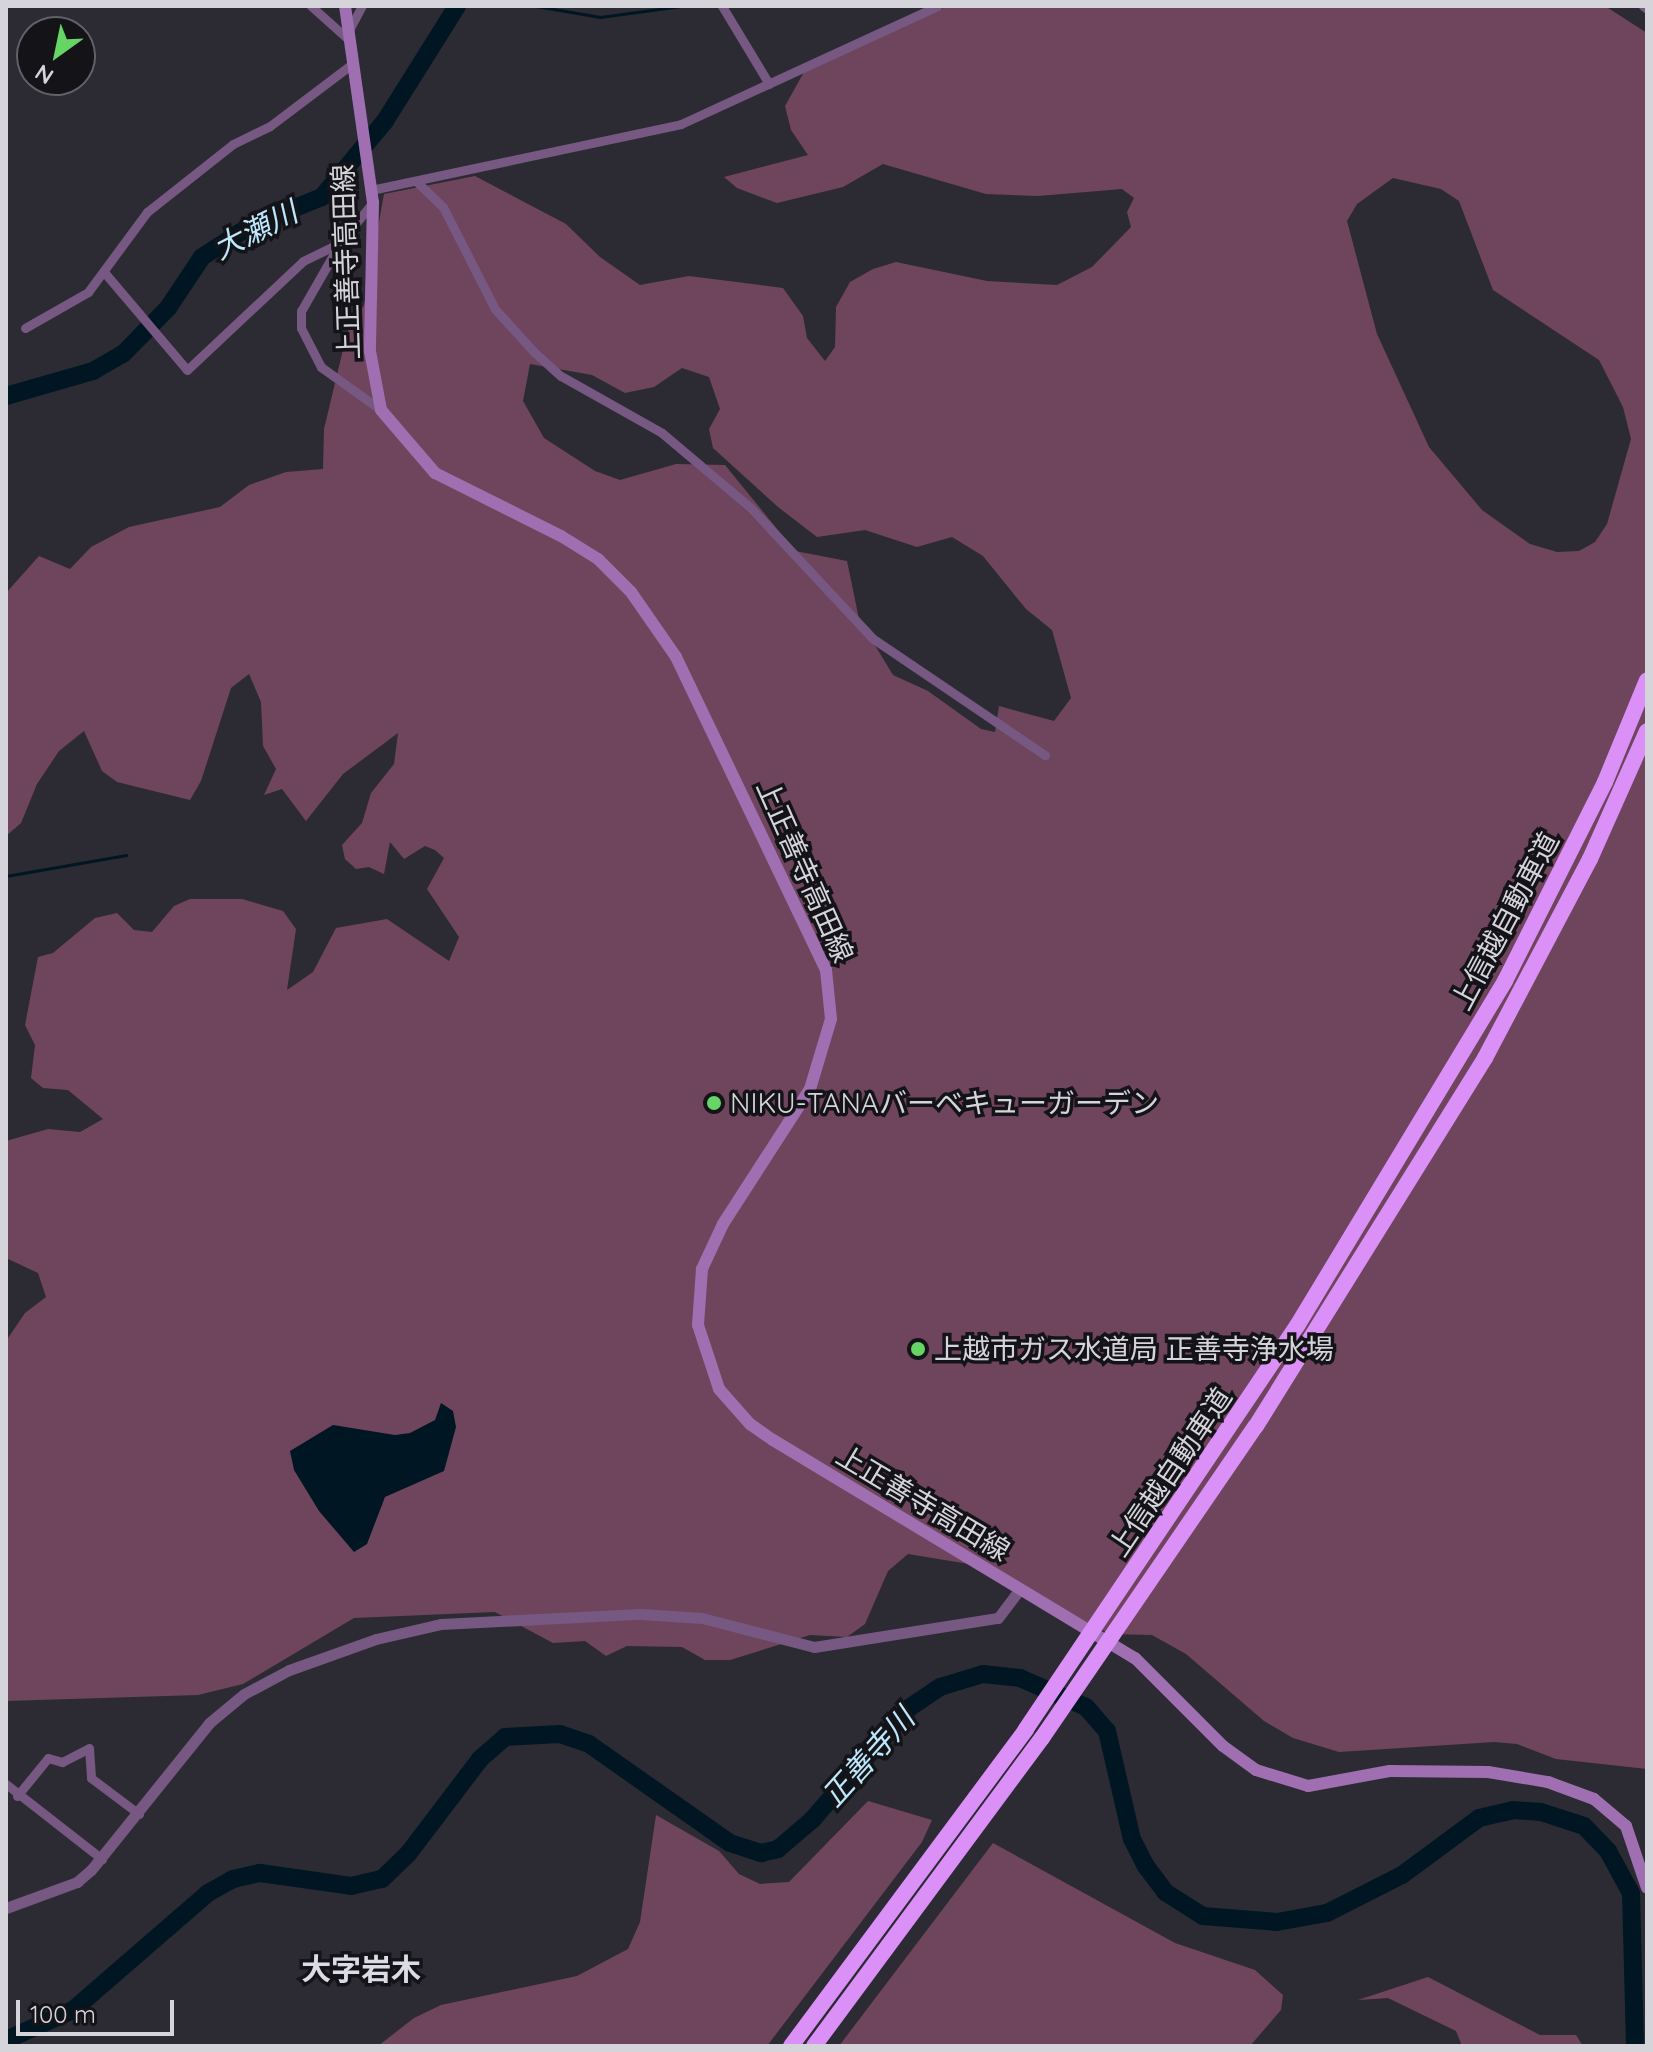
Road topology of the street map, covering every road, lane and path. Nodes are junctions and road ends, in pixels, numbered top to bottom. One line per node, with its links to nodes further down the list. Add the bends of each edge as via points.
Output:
1 (311, 6): 6 (street)
2 (345, 6): 6 (main road, 上正善寺高田線)
3 (362, 6): 6 (street)
4 (722, 6): 8 (street)
5 (937, 6): 8 (street)
6 (348, 36): 7 (main road, 上正善寺高田線)
7 (352, 64): 10 (main road, 上正善寺高田線); 12 (street, via 270,126 233,144 147,212)
8 (769, 84): 9 (street, via 681,124)
9 (417, 182): 10 (street); 17 (street, via 443,207 495,309 543,360 561,376 662,433 750,507 872,638)
10 (372, 196): 11 (street); 14 (main road, 上正善寺高田線, via 370,351)
11 (340, 243): 12 (street, via 303,261 187,370); 14 (street, via 301,311 301,328 321,367)
12 (104, 272): 13 (street, via 88,292)
13 (25, 328)
14 (381, 410): 18 (main road, 上正善寺高田線, via 435,473 561,536 598,559 631,592 676,657 826,970 831,1019 810,1089 723,1224 702,1269 698,1325 719,1389 750,1424 773,1440)
15 (1647, 680): 25 (highway, 上信越自動車道, via 1574,847 1485,1017 1297,1326 1176,1511 906,1894)
16 (1647, 731): 26 (highway, 上信越自動車道, via 1590,859 1485,1058 1193,1521)
17 (1045, 755)
18 (1019, 1590): 21 (street, via 998,1618 814,1647 702,1618 641,1614 441,1624 376,1639 289,1670 244,1694 209,1723); 23 (main road, 上正善寺高田線, via 1135,1658 1223,1746 1256,1770 1308,1786 1390,1771 1488,1772 1548,1782 1594,1799 1626,1826)
19 (6, 1784): 20 (street)
20 (17, 1796): 21 (street, via 48,1758 62,1762 89,1748 91,1778); 22 (street)
21 (139, 1814): 22 (street)
22 (102, 1859): 24 (street, via 77,1882)
23 (1647, 1888)
24 (6, 1908)
25 (791, 2046)
26 (814, 2046)

